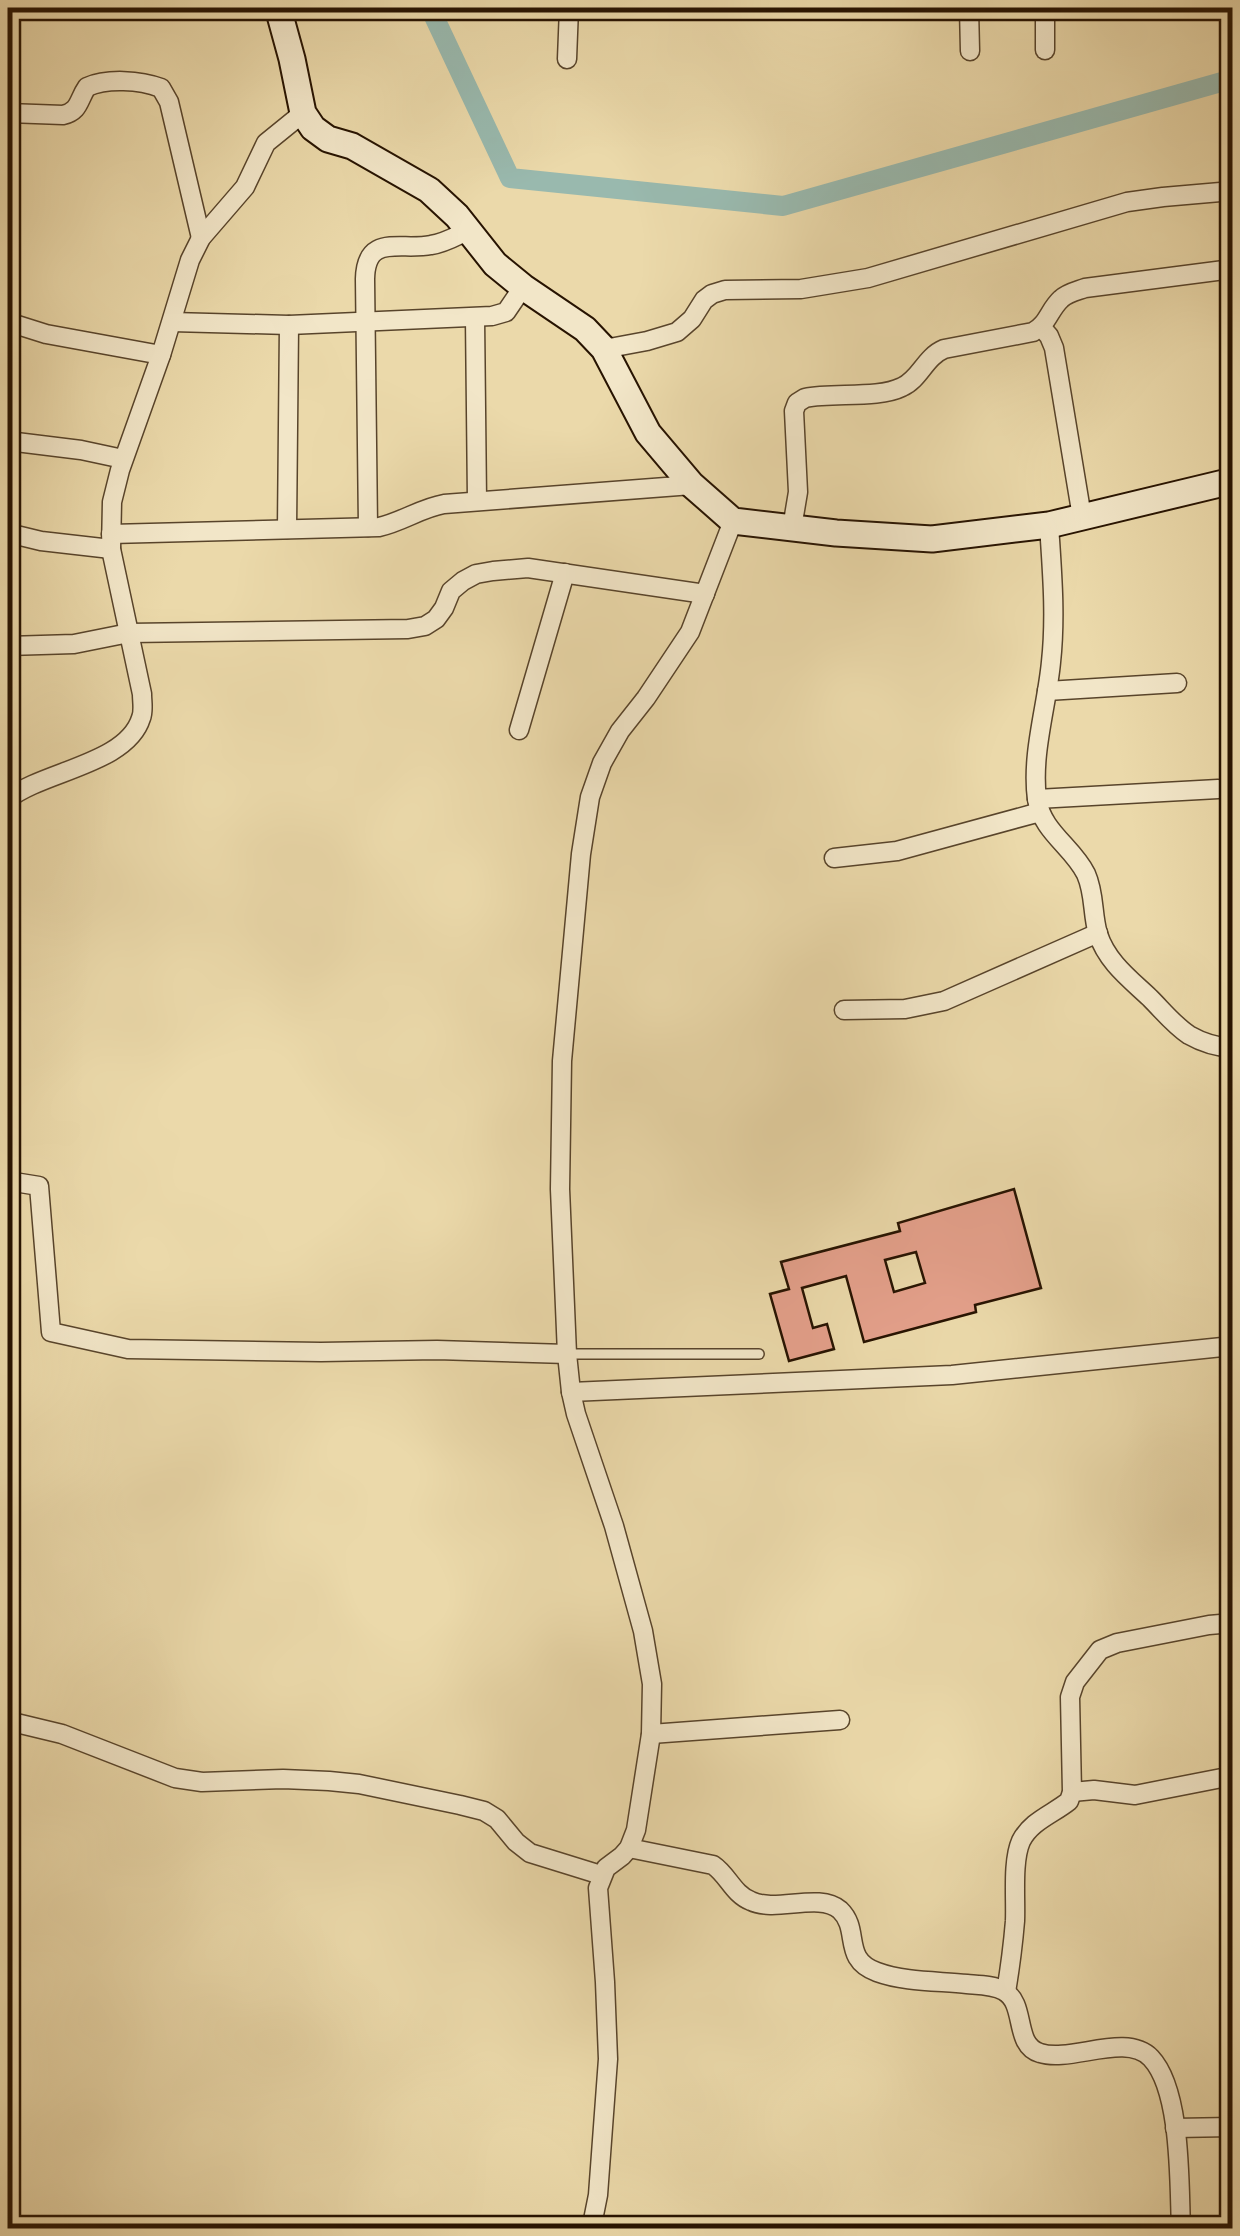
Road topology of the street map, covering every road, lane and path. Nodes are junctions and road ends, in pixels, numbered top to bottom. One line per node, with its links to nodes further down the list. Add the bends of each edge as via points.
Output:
1 (278, 8): 9 (street)
2 (569, 8): 7 (street)
3 (968, 8): 6 (street)
4 (1045, 8): 5 (street)
5 (1045, 50)
6 (970, 51)
7 (567, 59)
8 (8, 113): 12 (street, via 71,114 87,87 102,82 160,88 169,102)
9 (303, 113): 11 (street, via 328,138 429,190); 12 (street, via 266,144 245,187)
10 (1232, 191): 21 (street, via 1127,202 868,278 801,289 725,290 704,300 677,332)
11 (468, 230): 14 (street); 18 (street, via 432,245 372,252)
12 (200, 238): 17 (street)
13 (1232, 269): 20 (street, via 1071,292)
14 (523, 287): 15 (street, via 506,312); 21 (street)
15 (475, 318): 18 (street); 27 (street)
16 (8, 322): 22 (street)
17 (172, 322): 19 (street); 22 (street)
18 (366, 322): 19 (street); 31 (street)
19 (289, 324): 33 (street)
20 (1042, 328): 28 (street, via 1054,348); 32 (street, via 934,352 895,390 804,398 793,422 798,492)
21 (604, 349): 26 (street, via 648,433)
22 (161, 355): 24 (street)
23 (8, 441): 24 (street)
24 (124, 459): 35 (street, via 112,502)
25 (1232, 481): 28 (street)
26 (692, 485): 27 (street); 29 (street)
27 (477, 501): 31 (street, via 432,506)
28 (1082, 517): 30 (street)
29 (733, 520): 32 (street); 37 (street)
30 (1049, 525): 32 (street, via 932,539); 41 (street, via 1055,613)
31 (368, 527): 33 (street)
32 (792, 528)
33 (286, 529): 35 (street)
34 (8, 533): 35 (street)
35 (111, 541): 38 (street)
36 (565, 573): 37 (street); 38 (street, via 528,568 476,574 450,591 436,618 408,630); 42 (street)
37 (705, 594): 52 (street, via 690,632 620,731 590,797 562,1060)
38 (129, 632): 39 (street, via 74,644); 44 (street, via 142,694 135,732 86,764)
39 (8, 646)
40 (1176, 682): 41 (street)
41 (1048, 691): 45 (street, via 1035,773)
42 (519, 730)
43 (1218, 790): 45 (street)
44 (8, 799)
45 (1038, 806): 46 (street, via 896,851); 47 (street, via 1087,877)
46 (834, 858)
47 (1098, 933): 48 (street, via 944,1001); 49 (street, via 1115,964 1176,1025 1207,1044)
48 (844, 1010)
49 (1232, 1048)
50 (8, 1181): 52 (street, via 39,1186 51,1332 128,1349)
51 (1232, 1346): 54 (street, via 952,1375)
52 (567, 1354): 53 (lane); 54 (street)
53 (759, 1354)
54 (572, 1392): 58 (street, via 643,1632)
55 (1232, 1624): 60 (street, via 1100,1650 1070,1697)
56 (840, 1720): 58 (street)
57 (8, 1721): 62 (street, via 62,1734 175,1778 344,1783 460,1804 496,1819 530,1853)
58 (651, 1734): 61 (street)
59 (1232, 1776): 60 (street, via 1134,1795)
60 (1072, 1792): 63 (street, via 1022,1842)
61 (629, 1848): 62 (street); 63 (street, via 713,1865 738,1894 760,1904 833,1906 846,1919 854,1954 875,1972)
62 (601, 1875): 66 (street, via 608,2059 598,2195)
63 (1006, 1992): 65 (street, via 1034,2052 1106,2048 1151,2058)
64 (1232, 2127): 65 (street)
65 (1175, 2128): 67 (street)
66 (587, 2228)
67 (1180, 2228)

